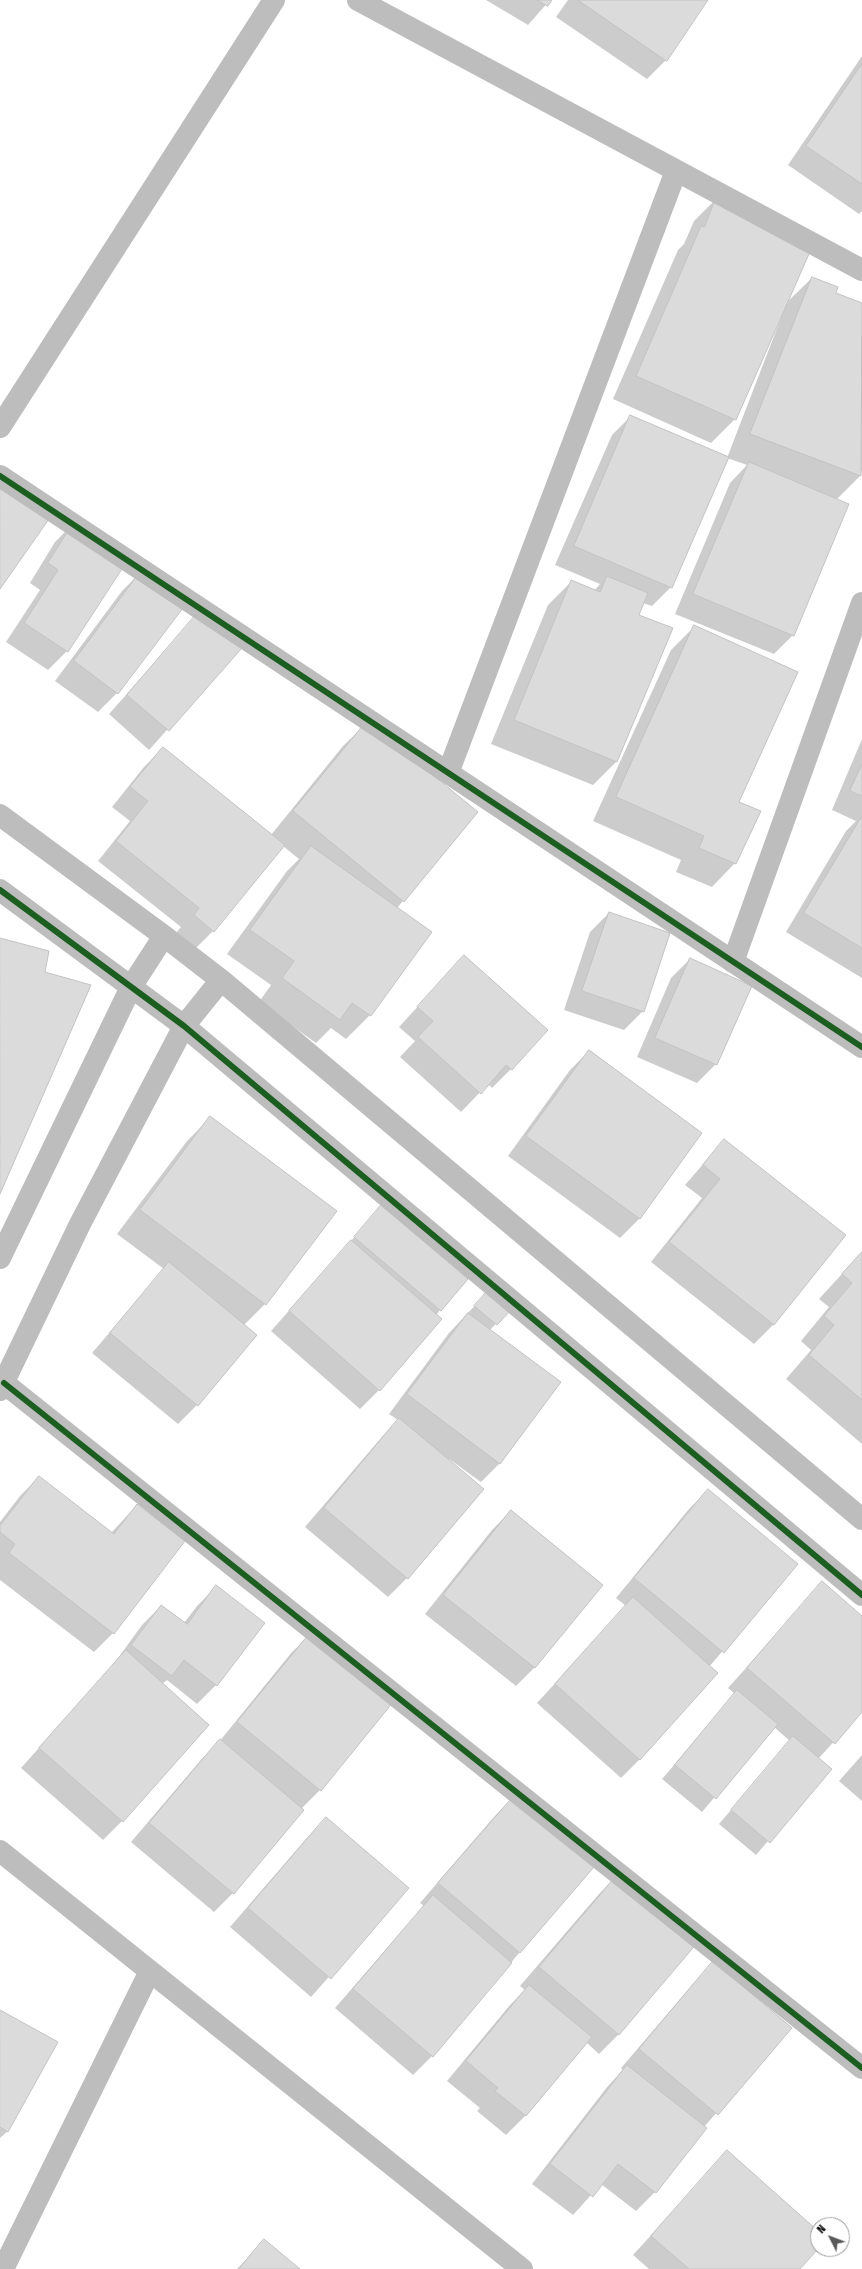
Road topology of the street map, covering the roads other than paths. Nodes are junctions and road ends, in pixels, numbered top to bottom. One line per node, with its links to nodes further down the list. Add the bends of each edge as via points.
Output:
1 (274, 0): 5 (street)
2 (358, 0): 3 (street)
3 (676, 170): 4 (street); 8 (street)
4 (862, 270)
5 (0, 427)
6 (0, 476): 8 (street)
7 (862, 603): 12 (street)
8 (448, 773): 12 (street)
9 (0, 815): 11 (street)
10 (0, 890): 14 (street)
11 (164, 936): 13 (street); 14 (street)
12 (733, 962): 16 (street)
13 (220, 980): 15 (street); 19 (street)
14 (131, 986): 15 (street); 17 (street)
15 (184, 1026): 18 (street, via 80,1224); 20 (street)
16 (862, 1047)
17 (0, 1258)
18 (2, 1386): 23 (street)
19 (862, 1519)
20 (862, 1595)
21 (0, 1851): 22 (street)
22 (150, 1971): 24 (street); 25 (street)
23 (862, 2068)
24 (4, 2269)
25 (522, 2269)

